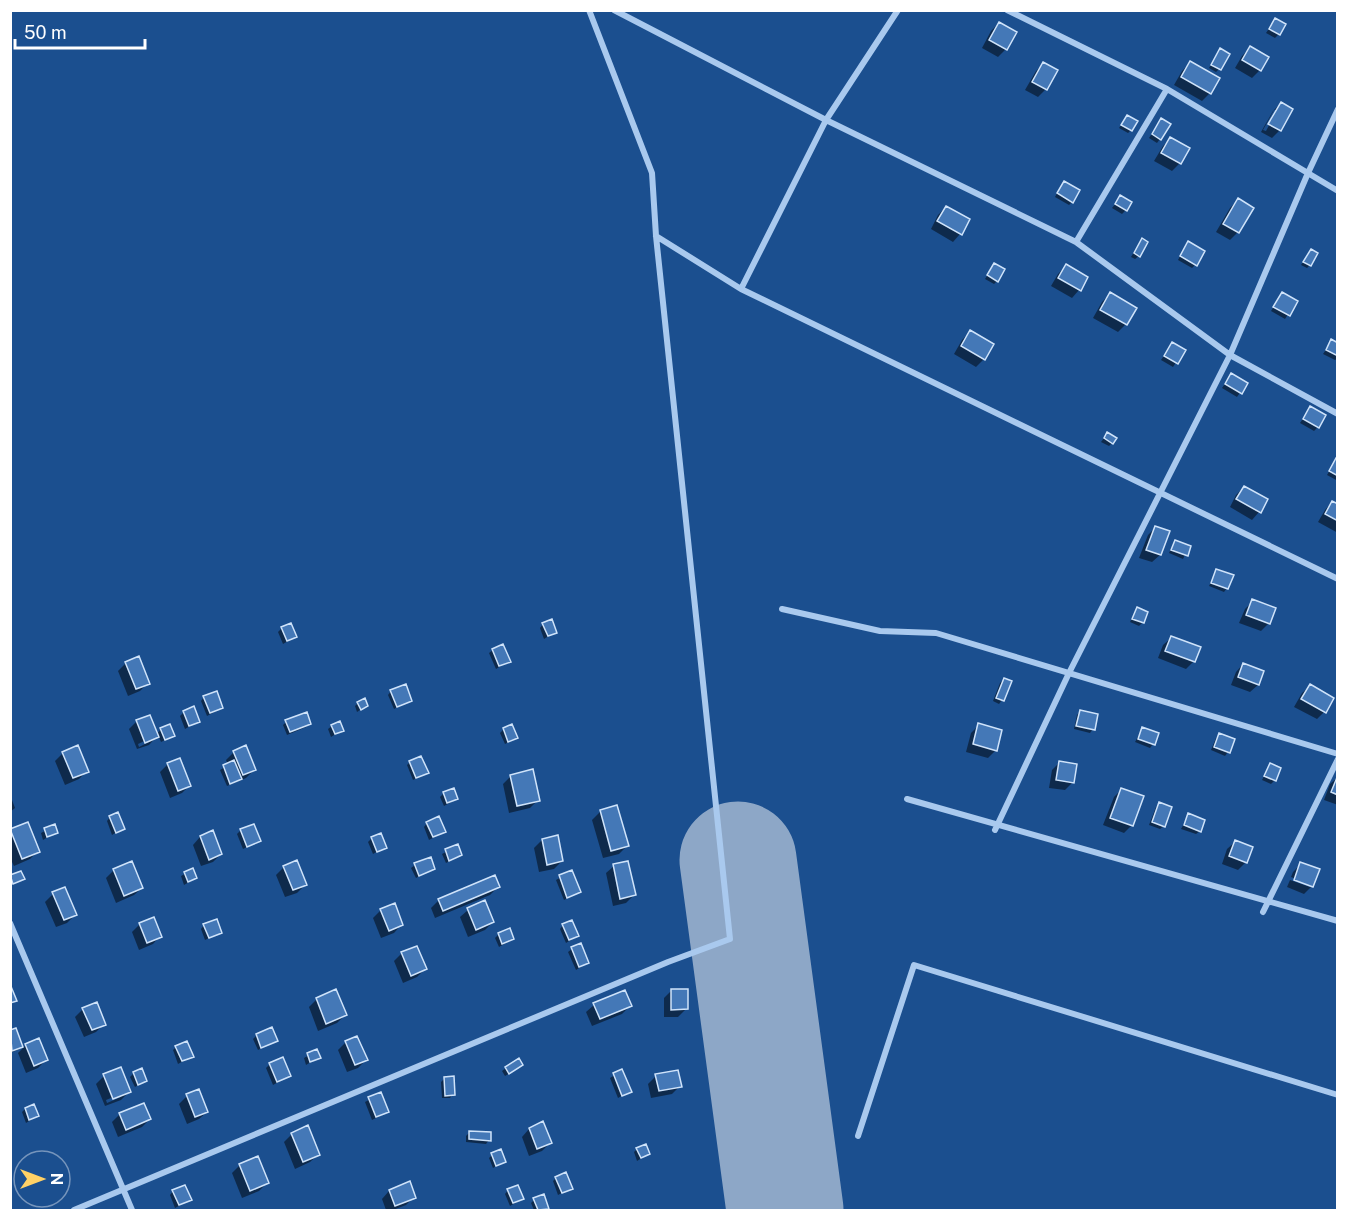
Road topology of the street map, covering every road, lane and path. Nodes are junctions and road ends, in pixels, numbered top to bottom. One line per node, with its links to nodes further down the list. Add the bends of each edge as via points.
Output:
1 (590, 10): 10 (street, via 652,173)
2 (614, 10): 7 (street)
3 (898, 10): 7 (street)
4 (1006, 10): 5 (street)
5 (1167, 89): 8 (street); 11 (street)
6 (1338, 109): 8 (street)
7 (826, 120): 11 (street); 12 (street)
8 (1308, 173): 9 (street); 13 (street)
9 (1338, 190)
10 (656, 236): 12 (street); 28 (street, via 730,939)
11 (1076, 242): 13 (street)
12 (741, 289): 15 (street)
13 (1230, 355): 14 (street); 15 (street)
14 (1338, 414)
15 (1161, 493): 16 (street); 18 (street)
16 (1338, 579)
17 (782, 609): 18 (street, via 880,631 936,633)
18 (1069, 673): 19 (street); 21 (street)
19 (1338, 757): 22 (street)
20 (907, 799): 21 (street)
21 (997, 827): 22 (street)
22 (1269, 901): 23 (street); 24 (street)
23 (1263, 912)
24 (1338, 921)
25 (10, 923): 28 (street)
26 (1338, 1095): 27 (street, via 914,965)
27 (858, 1136)
28 (124, 1190): 29 (street); 30 (street)
29 (74, 1210)
30 (132, 1210)

